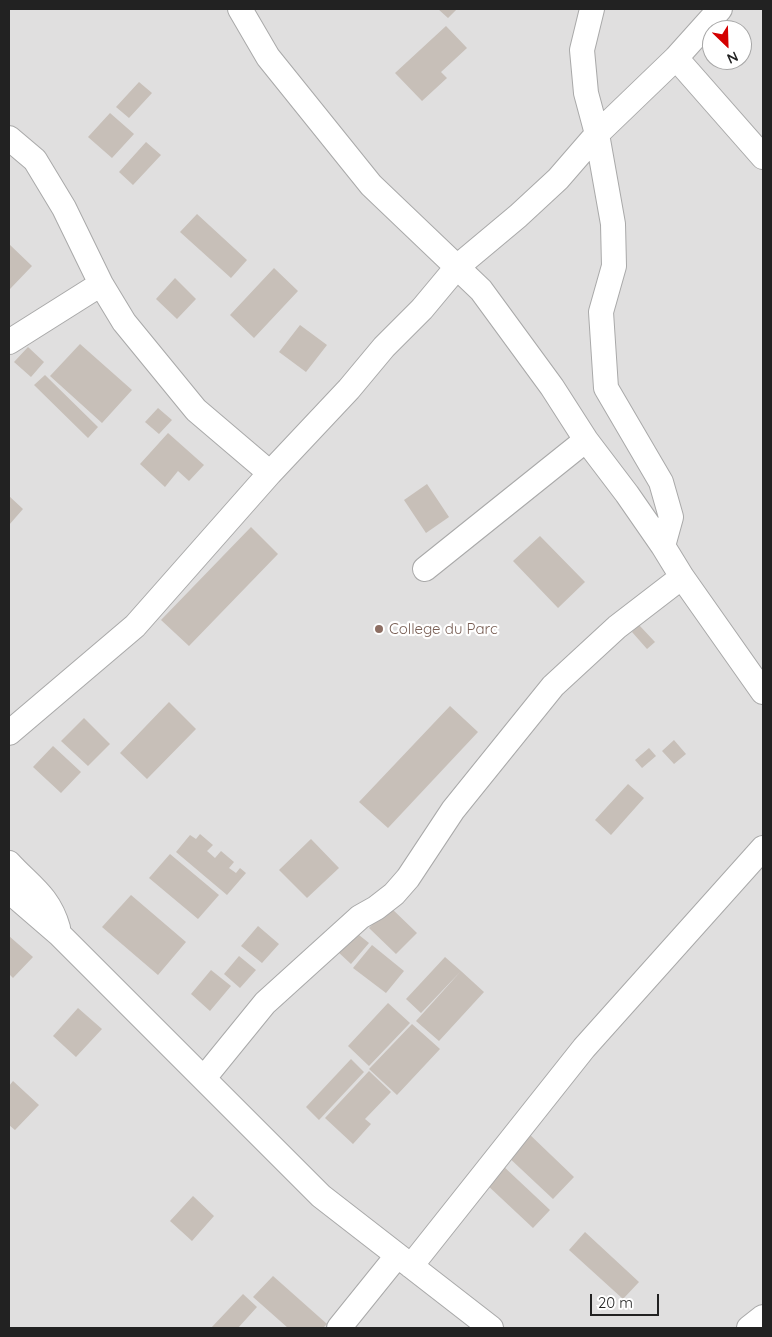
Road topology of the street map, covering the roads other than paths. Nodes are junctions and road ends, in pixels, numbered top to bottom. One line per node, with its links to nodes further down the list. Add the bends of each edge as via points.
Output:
1 (240, 9): 8 (street, via 268,57 371,185)
2 (592, 9): 5 (street, via 582,50 586,93)
3 (720, 9): 4 (street)
4 (676, 58): 5 (street); 7 (street)
5 (597, 134): 8 (street, via 558,179); 13 (street, via 613,233 614,266 601,312 606,388 661,482 671,517)
6 (9, 138): 9 (street, via 35,160 64,208)
7 (763, 158)
8 (457, 267): 11 (street, via 480,290 552,387); 12 (street)
9 (101, 284): 10 (street); 12 (street, via 124,322 196,410)
10 (9, 342)
11 (586, 440): 13 (street); 14 (street)
12 (270, 473): 17 (street, via 135,626)
13 (663, 546): 15 (street)
14 (425, 569)
15 (682, 577): 16 (street); 22 (street, via 617,627 553,686 453,810 394,894 360,917 265,1003)
16 (763, 692)
17 (9, 733)
18 (763, 848): 23 (street, via 584,1048)
19 (9, 863): 21 (street, via 39,892 54,913)
20 (9, 891): 21 (street)
21 (60, 935): 22 (street)
22 (204, 1078): 23 (street, via 321,1196)
23 (404, 1261): 25 (street); 26 (street)
24 (763, 1317): 27 (street)
25 (339, 1328)
26 (491, 1328)
27 (749, 1328)

